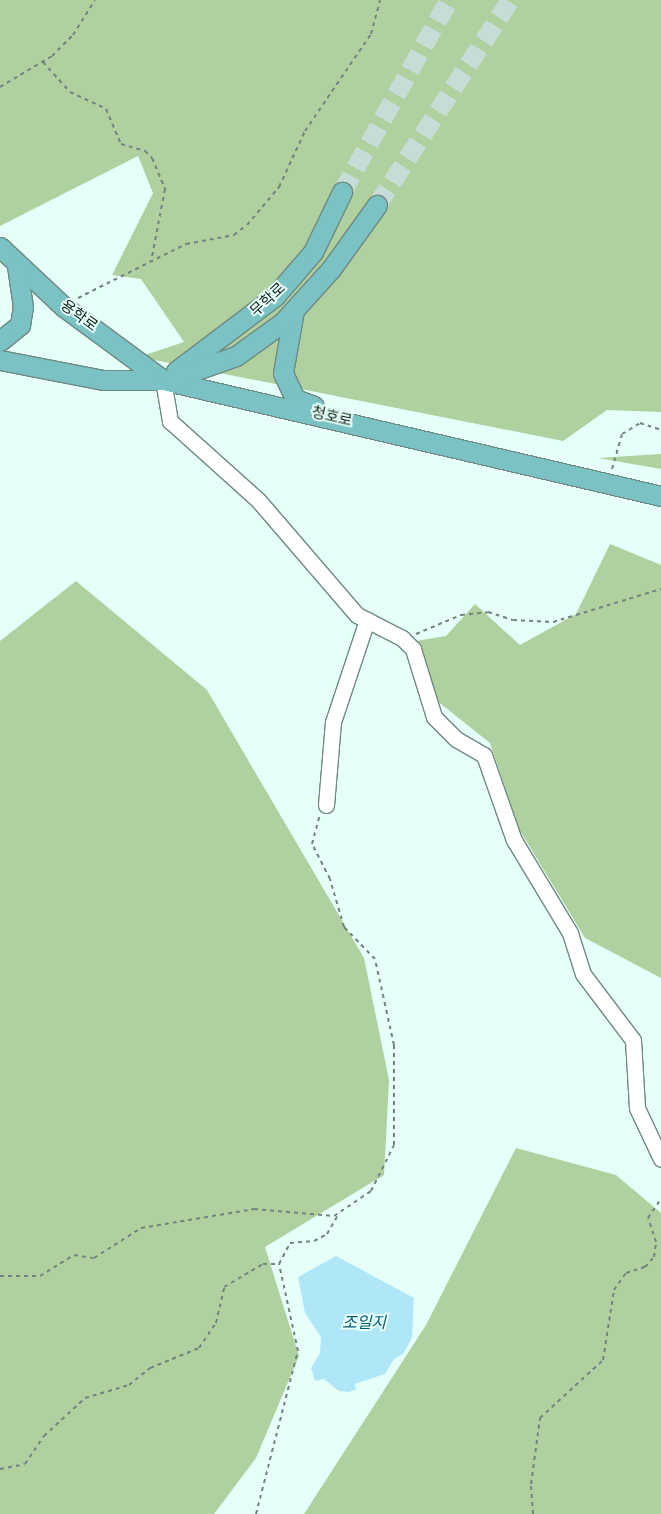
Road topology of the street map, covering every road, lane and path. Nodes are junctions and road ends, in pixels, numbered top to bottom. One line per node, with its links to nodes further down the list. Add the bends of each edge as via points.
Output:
1 (95, 0): 3 (path, via 73,35)
2 (380, 0): 8 (path, via 371,34 305,131 279,187 247,225 234,235 195,241)
3 (43, 62): 4 (path); 8 (path, via 70,92 106,109 121,144 145,151 152,158 165,189)
4 (0, 87)
5 (342, 192): 14 (main road, 무학로, via 313,252 275,296 206,353)
6 (377, 205): 11 (main road, via 331,269)
7 (0, 247): 9 (main road, 용학로)
8 (151, 262): 10 (path, via 87,296)
9 (17, 266): 12 (main road, via 23,307 20,325); 14 (main road, 용학로)
10 (74, 296)
11 (295, 309): 14 (main road, via 236,356 185,378); 15 (main road, via 283,373 295,398)
12 (0, 341)
13 (0, 360): 14 (main road, 청호로, via 103,380)
14 (162, 380): 15 (main road, 청호로); 20 (lane, via 170,421 258,500 357,616)
15 (347, 420): 17 (main road, 청호로)
16 (661, 430): 17 (path, via 640,423 622,434 614,449)
17 (610, 484): 18 (main road, 청호로)
18 (661, 496)
19 (661, 589): 21 (path, via 553,622 513,620 488,612 461,615)
20 (366, 620): 21 (lane); 22 (lane, via 333,722)
21 (402, 638): 23 (lane, via 413,649 434,717 456,739 484,755 490,765 514,840 570,933 584,974 633,1040 637,1108)
22 (326, 806): 25 (path, via 311,833 312,844 330,879 344,927 376,958 394,1045 394,1146 371,1191)
23 (661, 1159)
24 (661, 1199): 30 (path, via 648,1218 656,1242 654,1257 645,1267 626,1273 614,1290 602,1360 540,1418 531,1484)
25 (339, 1212): 26 (path, via 327,1234 314,1241 290,1243); 27 (path, via 295,1215 254,1209 141,1228 94,1258 74,1255 40,1276)
26 (279, 1264): 28 (path, via 263,1264 224,1287 216,1323 199,1348 150,1368 128,1385 84,1398 44,1436 22,1466); 29 (path, via 298,1351)
27 (0, 1276)
28 (0, 1469)
29 (256, 1514)
30 (533, 1514)

